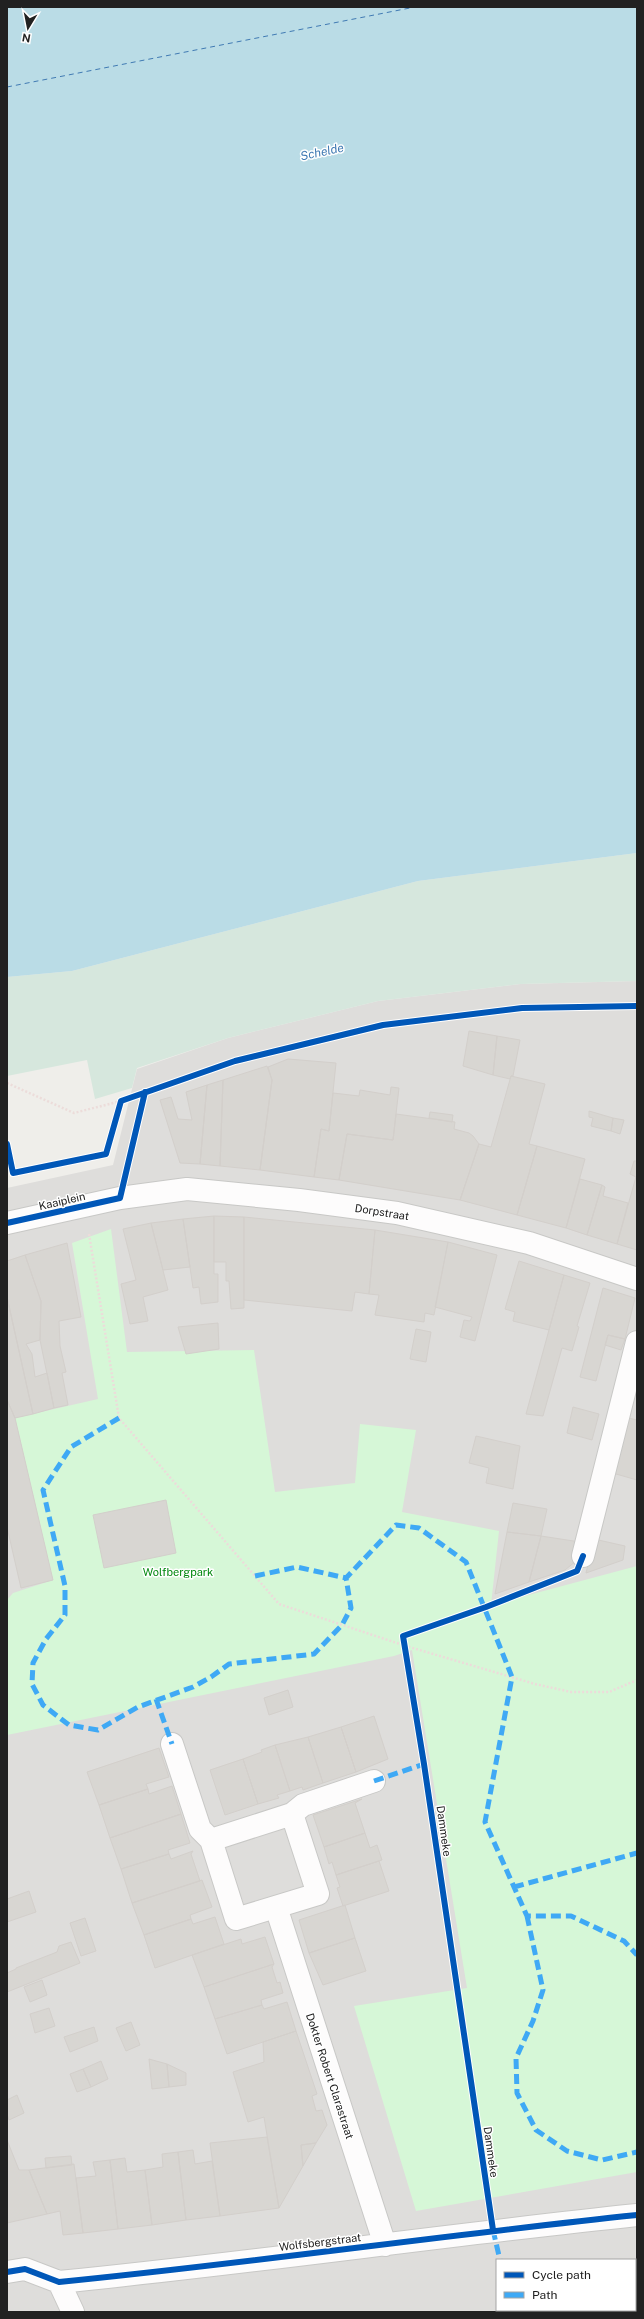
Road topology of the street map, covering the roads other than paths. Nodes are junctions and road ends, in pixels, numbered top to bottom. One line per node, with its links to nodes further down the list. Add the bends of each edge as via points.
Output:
1 (120, 1198): 2 (street, Kaaiplein); 3 (street, Dorpstraat, via 187,1190 299,1200 397,1213 529,1243)
2 (7, 1223)
3 (637, 1279)
4 (637, 1342): 5 (street)
5 (583, 1556)
6 (172, 1744): 9 (street, via 200,1829)
7 (374, 1780): 8 (street, via 303,1805)
8 (292, 1814): 9 (street); 10 (street, via 318,1894)
9 (211, 1840): 10 (street, via 236,1919)
10 (276, 1907): 12 (street, Dokter Robert Clarastraat)
11 (637, 2215): 12 (street, Wolfsbergstraat, via 492,2230)
12 (385, 2245): 14 (street, Wolfsbergstraat)
13 (7, 2272): 14 (street, Wolfsbergstraat, via 25,2269)
14 (59, 2282): 15 (street)
15 (73, 2312)

